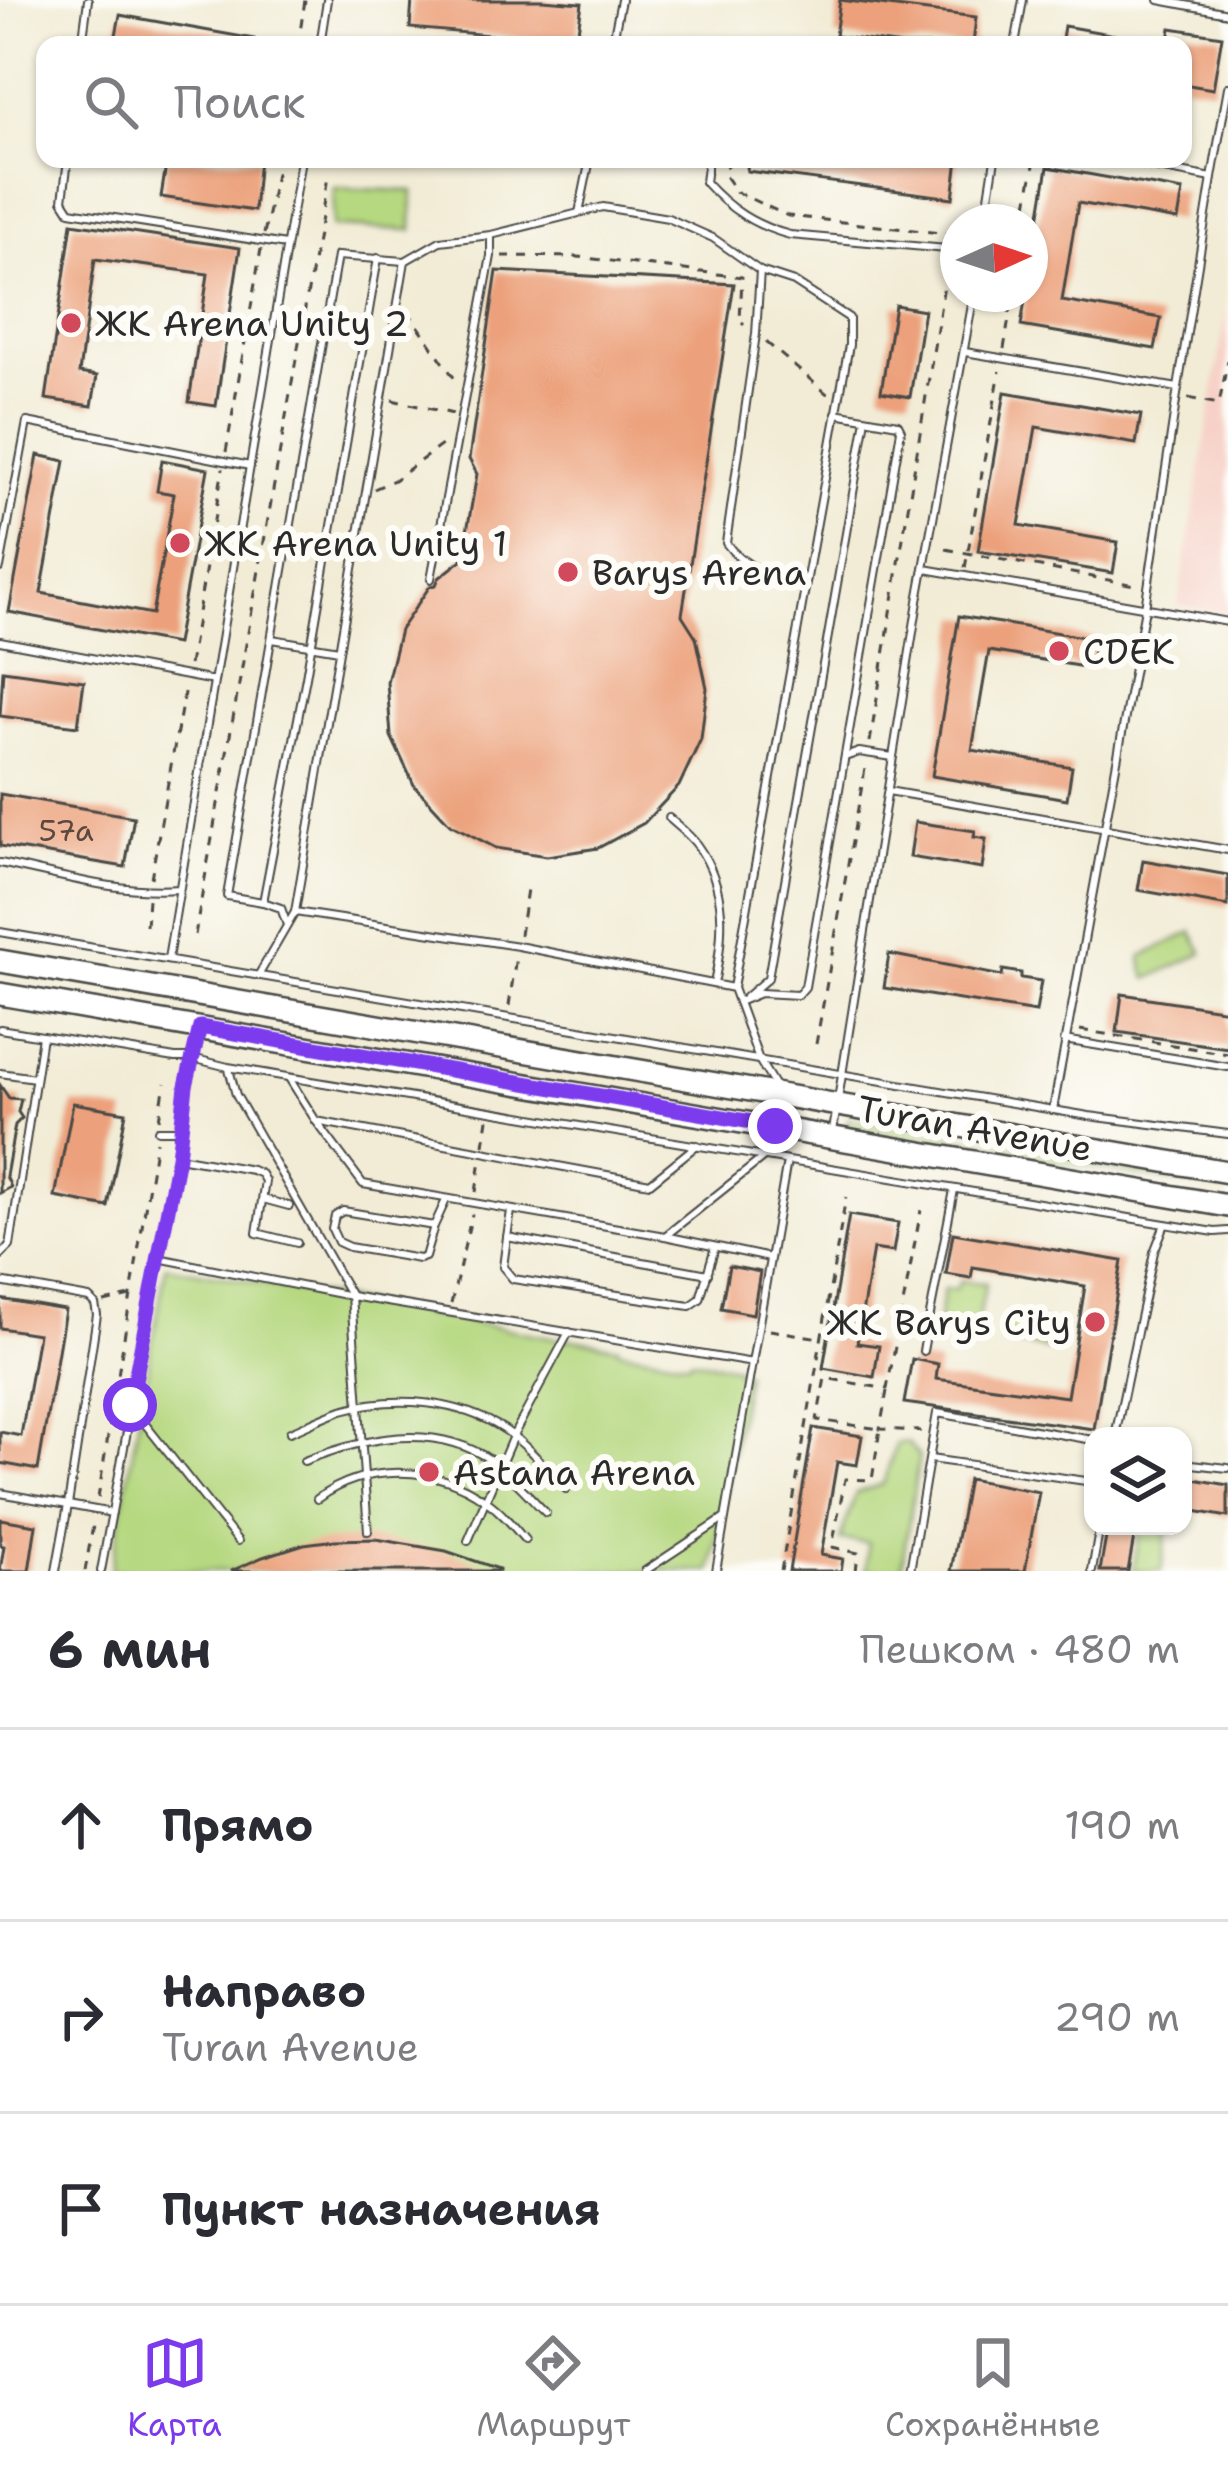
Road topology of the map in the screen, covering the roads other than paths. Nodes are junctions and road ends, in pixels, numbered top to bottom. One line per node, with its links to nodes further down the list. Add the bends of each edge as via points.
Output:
1 (88, 0): 7 (lane)
2 (327, 0): 8 (lane)
3 (621, 0): 9 (lane)
4 (1023, 0): 10 (lane)
5 (1159, 0): 6 (lane)
6 (1228, 13)
7 (83, 36)
8 (321, 36)
9 (614, 36)
10 (1017, 36)
11 (1228, 87): 18 (lane)
12 (67, 168): 22 (lane, via 63,200 70,211)
13 (299, 168): 22 (lane)
14 (588, 168): 20 (lane)
15 (707, 168): 23 (lane, via 705,182 728,207 770,230)
16 (994, 168): 19 (lane)
17 (1159, 168): 18 (lane)
18 (1212, 178): 29 (lane)
19 (988, 204)
20 (579, 213): 21 (lane); 26 (lane, via 603,207 668,218)
21 (491, 235): 25 (lane, via 440,241); 35 (lane)
22 (286, 245): 32 (lane)
23 (940, 249)
24 (378, 258): 25 (lane); 39 (lane, via 337,256); 41 (lane)
25 (405, 260): 42 (lane)
26 (760, 272): 30 (lane, via 794,281 849,318); 36 (lane, via 726,543 767,574)
27 (971, 312): 28 (lane)
28 (965, 352): 29 (lane); 34 (lane)
29 (1178, 393): 37 (lane)
30 (836, 413): 31 (lane); 36 (lane)
31 (866, 419): 44 (lane, via 901,430); 63 (lane, via 768,978)
32 (250, 466): 33 (lane, via 27,422); 43 (lane)
33 (0, 568)
34 (925, 569): 37 (lane); 45 (lane)
35 (431, 579)
36 (805, 585): 60 (lane)
37 (1145, 608): 38 (lane); 48 (lane)
38 (1228, 622)
39 (271, 639): 41 (lane); 52 (lane, via 227,896)
40 (0, 641): 43 (lane)
41 (311, 644): 42 (lane); 52 (lane)
42 (339, 650): 53 (lane)
43 (214, 681): 51 (lane)
44 (845, 757): 45 (lane); 63 (lane, via 805,987 798,995 768,992)
45 (893, 757): 46 (lane)
46 (888, 791): 48 (lane); 73 (lane)
47 (669, 818): 59 (lane, via 697,844 721,894)
48 (1105, 828): 49 (lane); 67 (lane)
49 (1228, 850)
50 (0, 863): 51 (lane, via 119,888)
51 (179, 889): 56 (lane)
52 (263, 902): 54 (lane, via 281,908)
53 (295, 912): 54 (lane); 59 (lane)
54 (287, 925): 58 (lane)
55 (0, 932): 56 (lane)
56 (168, 959): 58 (lane)
57 (0, 962): 62 (main road, Turan Avenue)
58 (258, 976): 69 (lane)
59 (714, 984): 60 (lane)
60 (733, 988): 63 (lane)
61 (0, 994): 64 (main road, Turan Avenue)
62 (206, 997): 64 (lane); 76 (main road, Turan Avenue)
63 (740, 1001): 69 (lane)
64 (200, 1027): 68 (lane); 83 (main road, Turan Avenue)
65 (0, 1029): 66 (lane)
66 (42, 1036): 68 (lane); 74 (lane)
67 (1064, 1040): 70 (lane); 78 (lane)
68 (192, 1058): 71 (lane); 81 (lane)
69 (759, 1060): 73 (lane); 76 (lane)
70 (1228, 1066)
71 (228, 1067): 75 (lane); 107 (lane, via 236,1095)
72 (0, 1073): 74 (lane)
73 (842, 1075): 77 (lane); 78 (lane)
74 (35, 1078): 102 (lane, via 10,1246)
75 (289, 1078): 79 (lane); 84 (lane)
76 (781, 1095): 77 (main road, Turan Avenue)
77 (837, 1105): 83 (lane); 88 (main road, Turan Avenue)
78 (1053, 1110): 82 (lane)
79 (316, 1121): 84 (lane, via 650,1183); 91 (lane, via 363,1184)
80 (158, 1130): 81 (lane)
81 (179, 1130): 85 (lane)
82 (1228, 1135)
83 (832, 1136): 93 (main road, Turan Avenue)
84 (697, 1145): 86 (lane)
85 (178, 1157): 90 (lane, via 261,1174); 103 (lane)
86 (764, 1157): 87 (lane); 98 (lane)
87 (787, 1160): 89 (lane); 104 (lane)
88 (1228, 1172)
89 (954, 1190): 95 (lane); 109 (lane)
90 (262, 1199): 92 (lane); 100 (lane, via 257,1233)
91 (446, 1200): 94 (lane); 96 (lane)
92 (289, 1206)
93 (1228, 1206)
94 (511, 1210): 98 (lane); 99 (lane)
95 (1165, 1224): 97 (lane); 113 (lane)
96 (434, 1226): 96 (lane, via 419,1259 349,1247 332,1229 343,1210)
97 (1228, 1231)
98 (665, 1236): 101 (lane)
99 (508, 1237): 105 (lane); 105 (lane, via 503,1267 513,1279 690,1306)
100 (297, 1243)
101 (715, 1247): 104 (lane); 105 (lane)
102 (0, 1256)
103 (158, 1258): 107 (lane); 111 (lane)
104 (770, 1258): 110 (lane)
105 (708, 1274)
106 (0, 1282): 129 (lane, via 95,1304)
107 (351, 1296): 108 (lane); 112 (lane)
108 (569, 1332): 110 (lane); 115 (lane)
109 (923, 1351)
110 (752, 1363): 132 (lane)
111 (130, 1405): 130 (lane); 136 (lane)
112 (361, 1406): 114 (lane); 115 (lane, via 453,1407); 117 (lane)
113 (1117, 1427)
114 (290, 1432)
115 (513, 1436): 121 (lane); 125 (lane)
116 (1084, 1438): 118 (lane, via 938,1413)
117 (362, 1441): 119 (lane); 121 (lane, via 447,1441); 123 (lane)
118 (930, 1459): 124 (lane); 142 (lane)
119 (304, 1461)
120 (1192, 1463): 122 (lane)
121 (500, 1468): 128 (lane); 131 (lane)
122 (1228, 1468)
123 (365, 1477): 127 (lane); 128 (lane, via 437,1476); 133 (lane)
124 (1084, 1481)
125 (566, 1489)
126 (0, 1493): 129 (lane)
127 (317, 1498)
128 (485, 1500): 135 (lane); 137 (lane)
129 (68, 1505): 130 (lane); 138 (lane)
130 (112, 1513): 139 (lane)
131 (546, 1513)
132 (725, 1518): 140 (lane); 141 (lane)
133 (368, 1531)
134 (1098, 1535): 143 (lane)
135 (525, 1540)
136 (238, 1541)
137 (468, 1541)
138 (56, 1571)
139 (101, 1571)
140 (645, 1571)
141 (716, 1571)
142 (910, 1571)
143 (1092, 1571)

